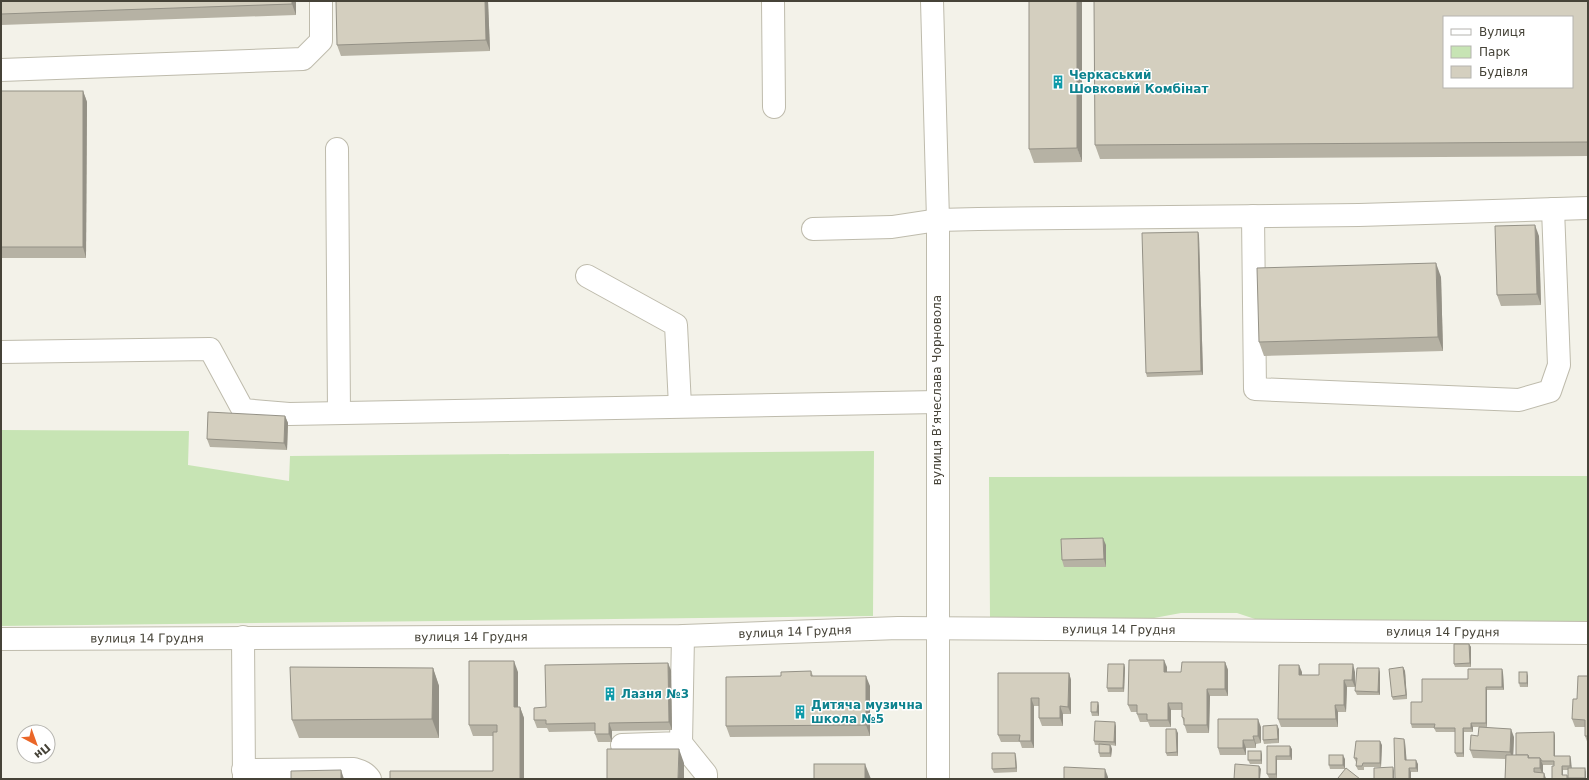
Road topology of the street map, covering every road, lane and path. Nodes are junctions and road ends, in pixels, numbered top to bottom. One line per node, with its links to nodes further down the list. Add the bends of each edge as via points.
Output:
1 (321, 1): 4 (street, via 320,41 303,58)
2 (773, 1): 5 (street)
3 (932, 1): 10 (street, вулиця Вʼячеслава Чорновола)
4 (1, 70)
5 (774, 107)
6 (338, 149): 16 (street)
7 (1588, 208): 8 (street)
8 (1554, 209): 9 (street); 9 (street, via 1559,365 1550,392 1520,400 1255,389)
9 (1253, 216): 10 (street)
10 (938, 220): 11 (street, via 892,228); 14 (street, вулиця Вʼячеслава Чорновола)
11 (813, 229)
12 (587, 276): 15 (street, via 676,325)
13 (1, 352): 16 (street, via 210,349 243,410 289,414)
14 (937, 402): 15 (street); 17 (street, вулиця Вʼячеслава Чорновола)
15 (680, 406): 16 (street)
16 (340, 412)
17 (937, 630): 18 (street, вулиця 14 Грудня); 19 (street, вулиця 14 Грудня, via 898,628); 27 (street, вулиця Вʼячеслава Чорновола)
18 (1588, 633)
19 (683, 636): 20 (street, вулиця 14 Грудня); 22 (street)
20 (243, 637): 21 (street, вулиця 14 Грудня); 24 (street)
21 (1, 639)
22 (681, 743): 23 (street); 26 (street, via 706,774)
23 (622, 745)
24 (244, 774): 25 (street, via 354,769 361,770)
25 (370, 779)
26 (706, 779)
27 (938, 779)

